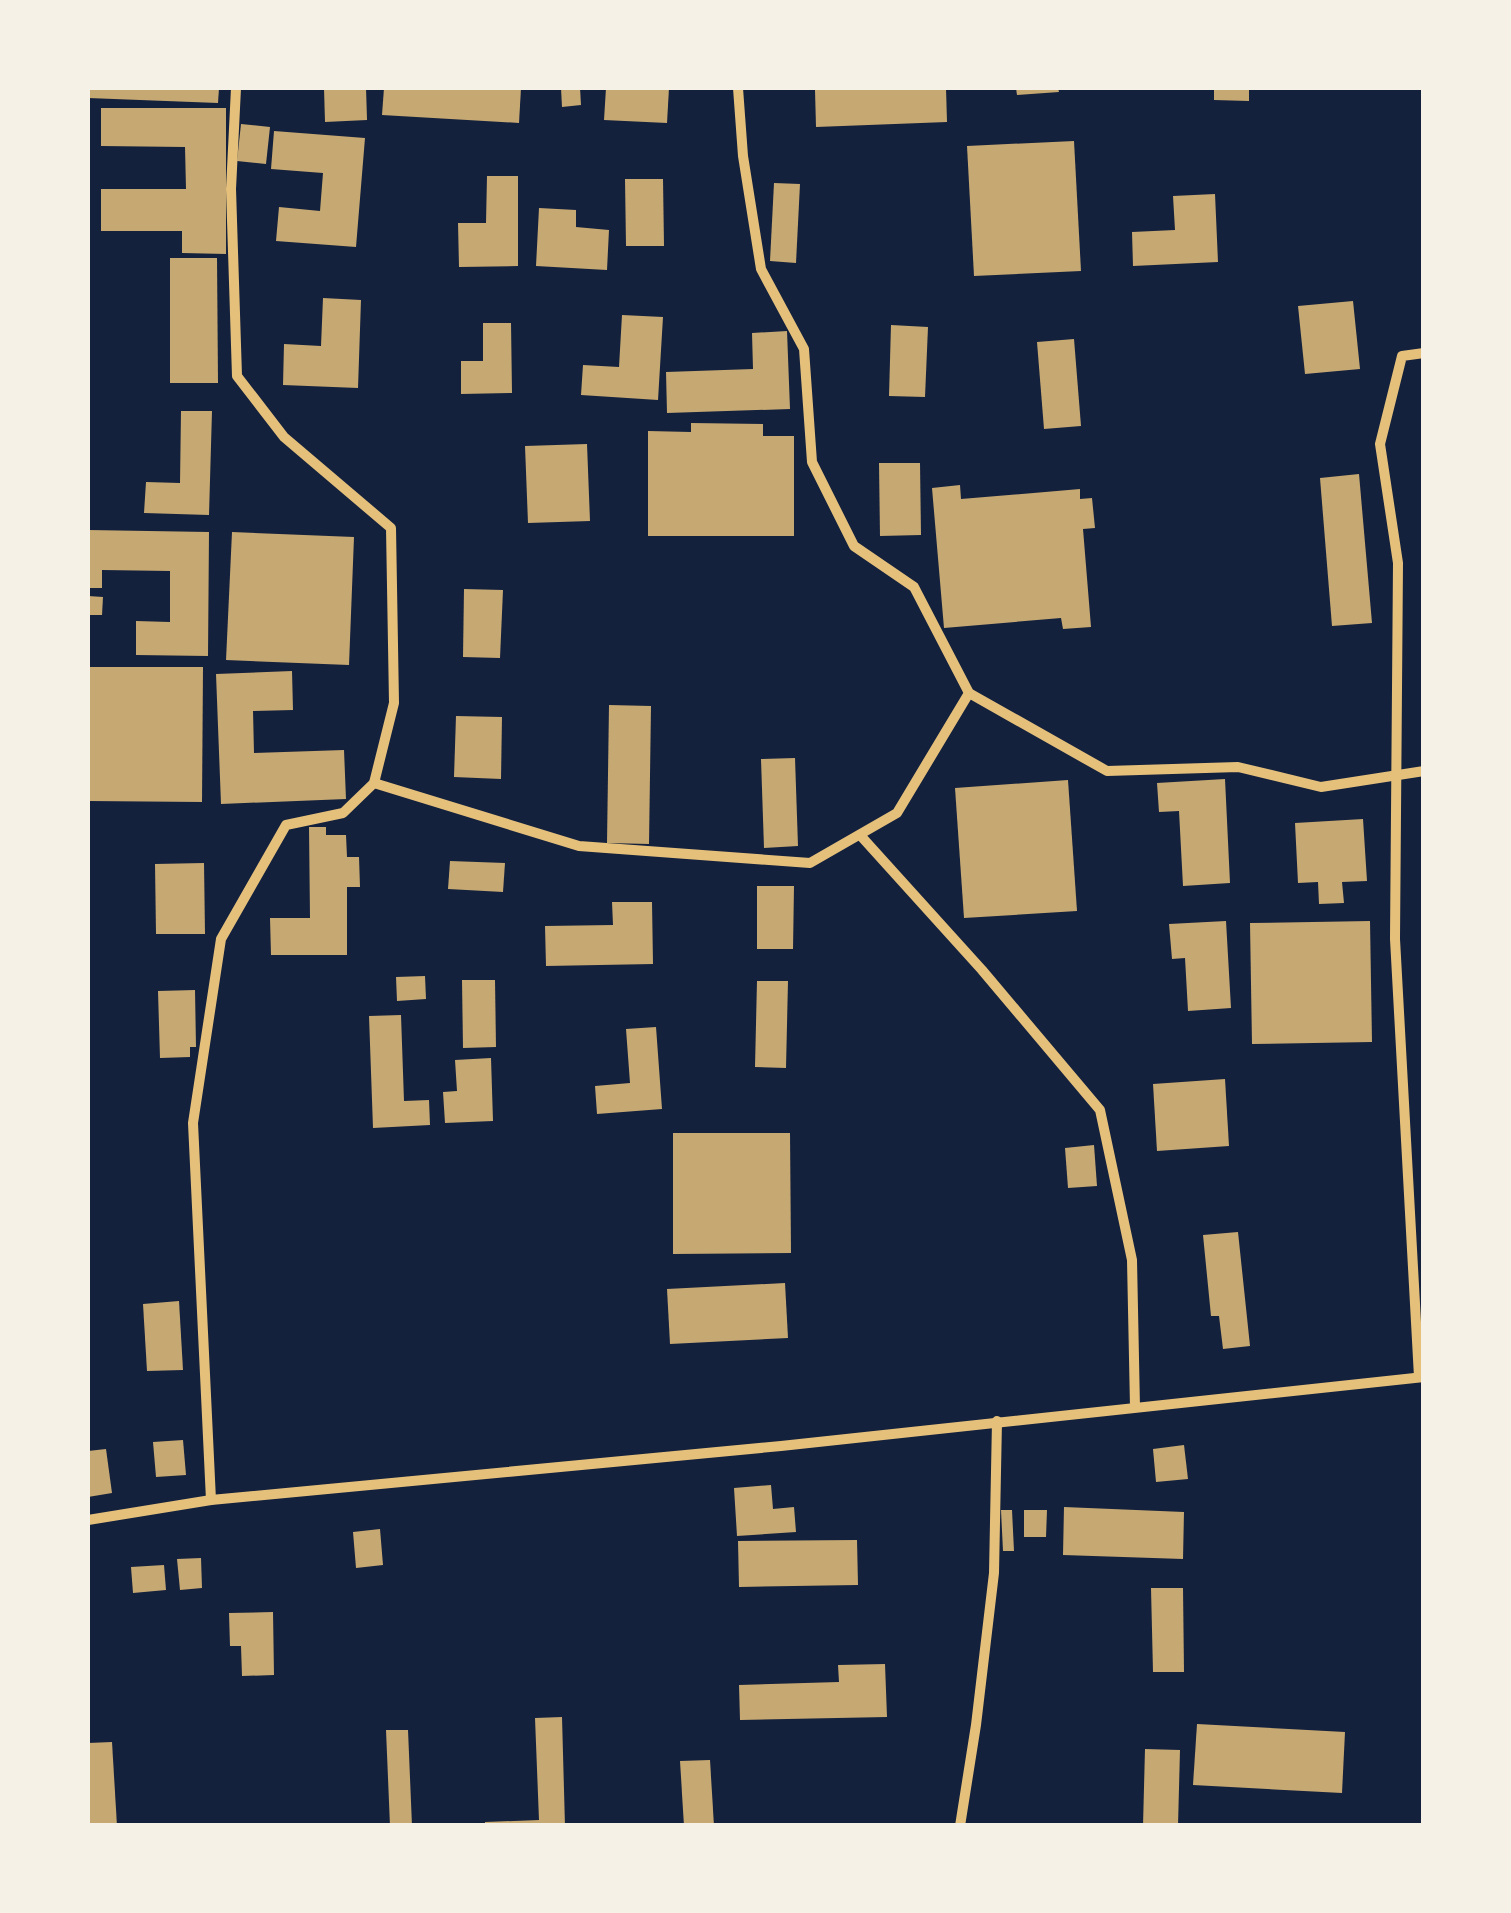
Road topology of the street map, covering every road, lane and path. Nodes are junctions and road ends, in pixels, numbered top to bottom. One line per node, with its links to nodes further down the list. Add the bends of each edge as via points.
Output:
1 (236, 88): 7 (street, via 231,189 237,376 284,437 391,528 394,703)
2 (738, 88): 4 (street, via 761,270 804,349 812,462 854,546 914,586)
3 (1424, 353): 6 (street, via 1402,356 1380,444 1398,563)
4 (969, 693): 6 (street, via 1107,772 1238,767 1321,787); 8 (street, via 898,813)
5 (1424, 771): 6 (street)
6 (1396, 775): 9 (street, via 1396,939)
7 (374, 784): 8 (street, via 578,846 810,863); 12 (street, via 343,813 286,825 220,939 193,1124)
8 (860, 835): 10 (street, via 1100,1110 1132,1260)
9 (1421, 1377): 10 (street)
10 (1135, 1407): 11 (street)
11 (997, 1421): 12 (street); 14 (street, via 994,1573)
12 (210, 1500): 13 (street)
13 (88, 1520)
14 (960, 1826)

